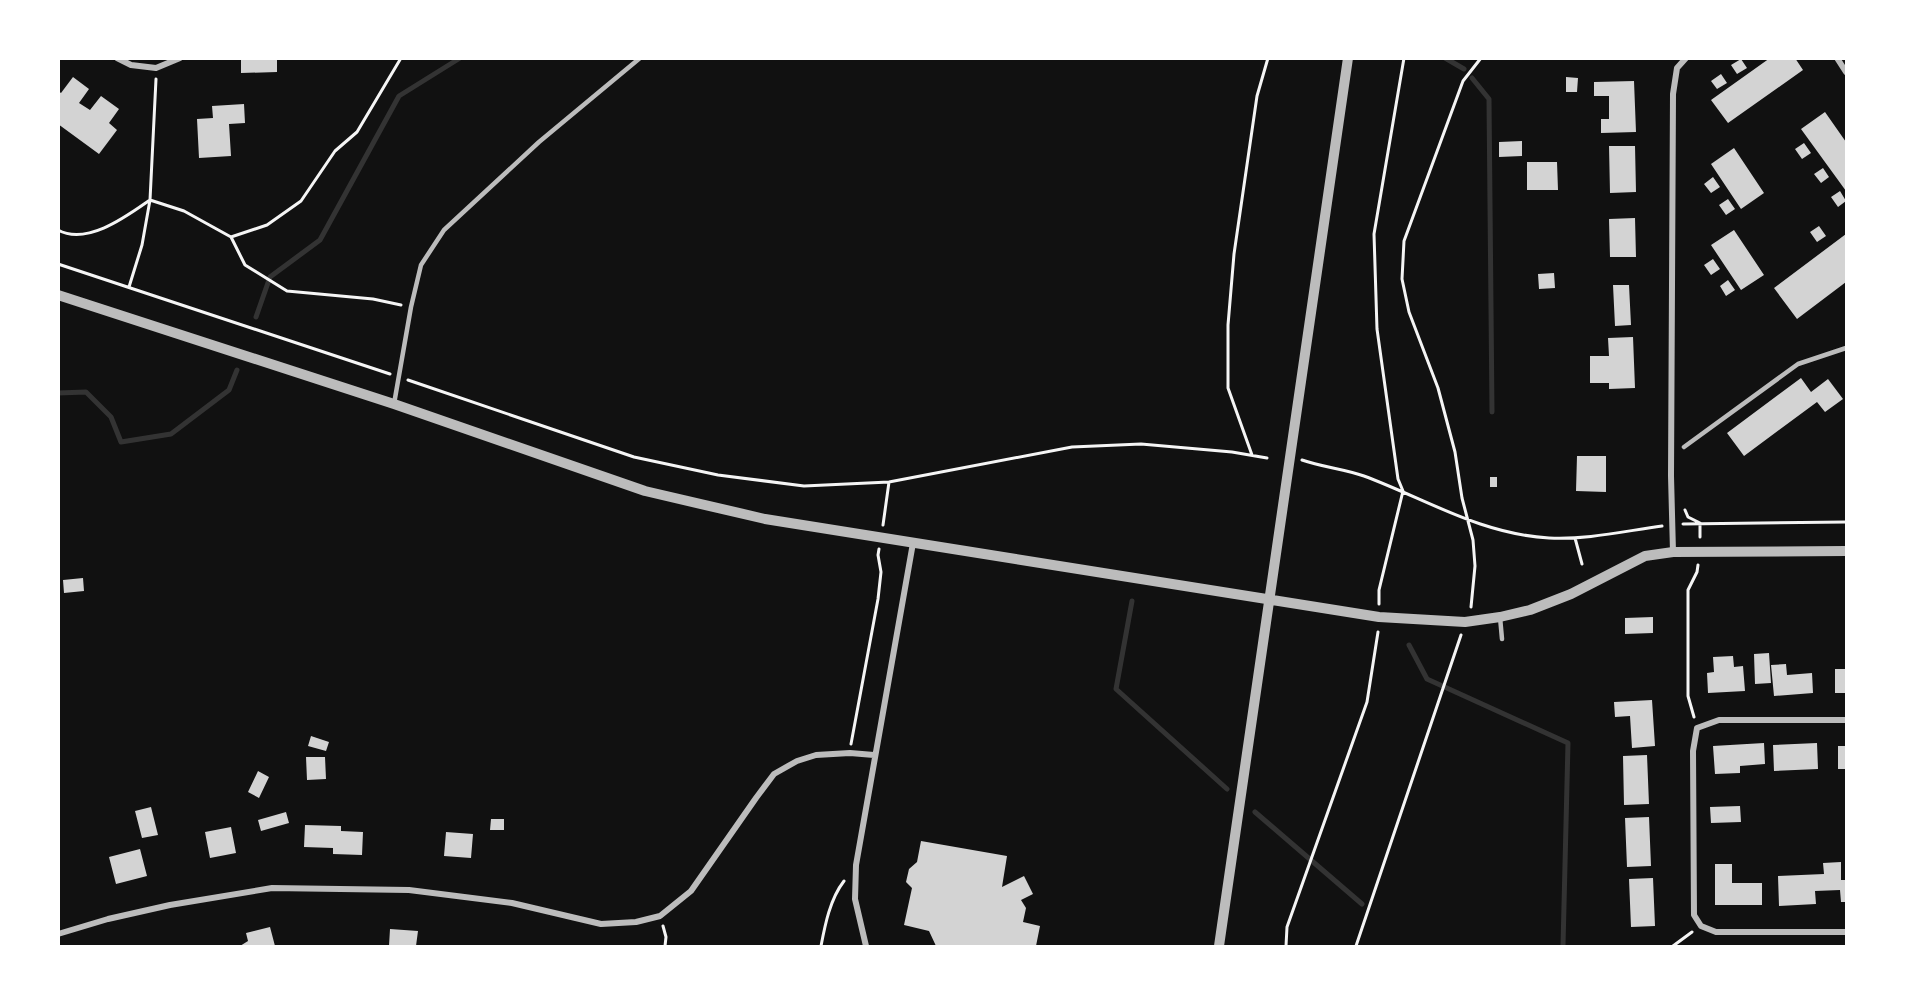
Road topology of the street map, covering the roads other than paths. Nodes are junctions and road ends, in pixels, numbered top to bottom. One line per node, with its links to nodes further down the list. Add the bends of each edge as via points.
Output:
1 (117, 58): 2 (street, via 131,65 156,68)
2 (180, 58)
3 (640, 58): 10 (lane, via 539,142 444,230 421,266)
4 (1348, 58): 15 (street)
5 (1686, 58): 14 (street, via 1677,69 1673,94)
6 (1837, 58): 7 (street)
7 (1846, 72)
8 (58, 295): 10 (street)
9 (1846, 348): 11 (lane, via 1798,364)
10 (394, 404): 12 (street, via 645,491 765,519)
11 (1684, 447)
12 (913, 543): 15 (street); 19 (street)
13 (1846, 551): 14 (street)
14 (1673, 552): 16 (street, via 1645,556 1571,594)
15 (1270, 601): 16 (street, via 1379,617 1465,622); 23 (street)
16 (1500, 617): 17 (lane)
17 (1502, 639)
18 (1846, 720): 20 (street, via 1719,720 1697,728 1693,751 1694,915 1701,926 1716,932)
19 (874, 755): 21 (street, via 816,755 774,774 691,891 660,916 636,922 601,924 512,903 409,890 272,888 170,905); 22 (street, via 856,865 855,898)
20 (1846, 932)
21 (58, 934)
22 (866, 946)
23 (1218, 946)

